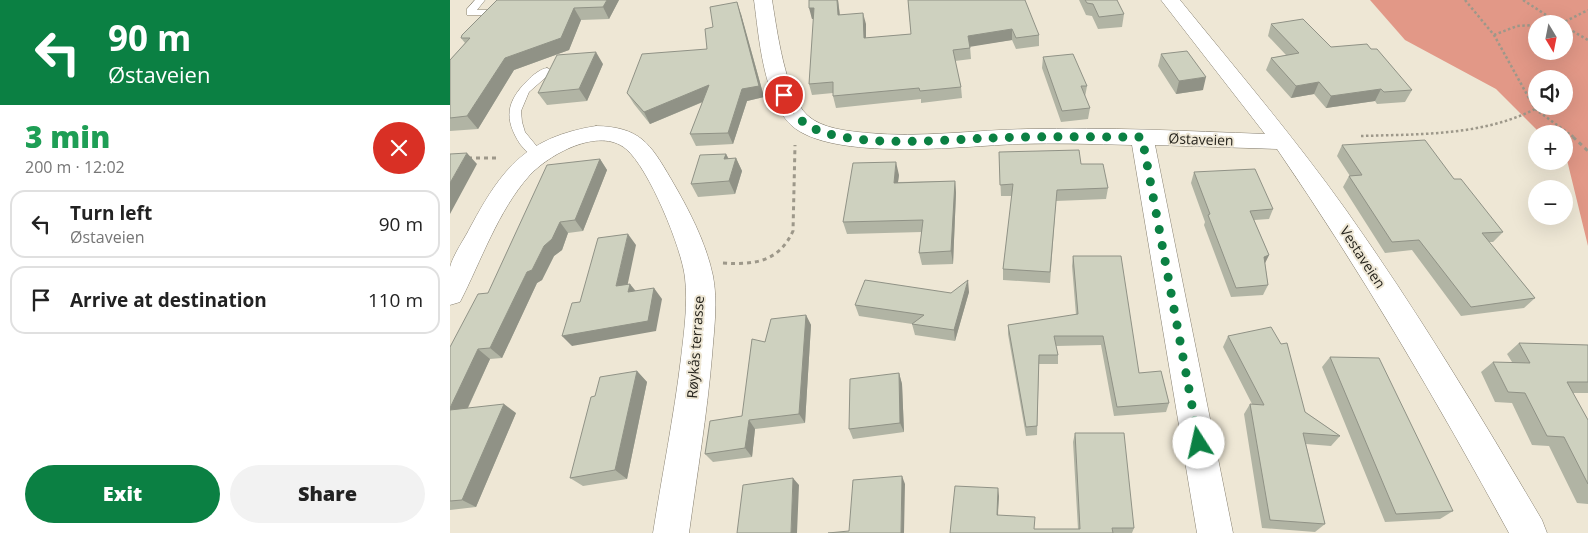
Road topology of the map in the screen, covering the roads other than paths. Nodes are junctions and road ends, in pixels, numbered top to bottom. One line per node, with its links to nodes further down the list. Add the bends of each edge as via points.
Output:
1 (480, 0): 2 (lane, via 471,13 491,13)
2 (511, 0)
3 (763, 0): 6 (street, Østaveien, via 768,34 791,110 805,124 826,133 876,140)
4 (1170, 0): 7 (street, Vestaveien)
5 (546, 71): 8 (lane, via 520,93 516,114 519,135)
6 (1142, 137): 7 (street, Østaveien); 11 (street)
7 (1284, 142): 12 (street, Vestaveien, via 1338,218 1428,358)
8 (535, 157): 9 (street, Røykås terrasse, via 507,186); 10 (street, Røykås terrasse, via 558,143 590,135 620,137 634,143 659,179 696,258 698,339)
9 (450, 294)
10 (671, 533)
11 (1215, 533)
12 (1529, 533)

